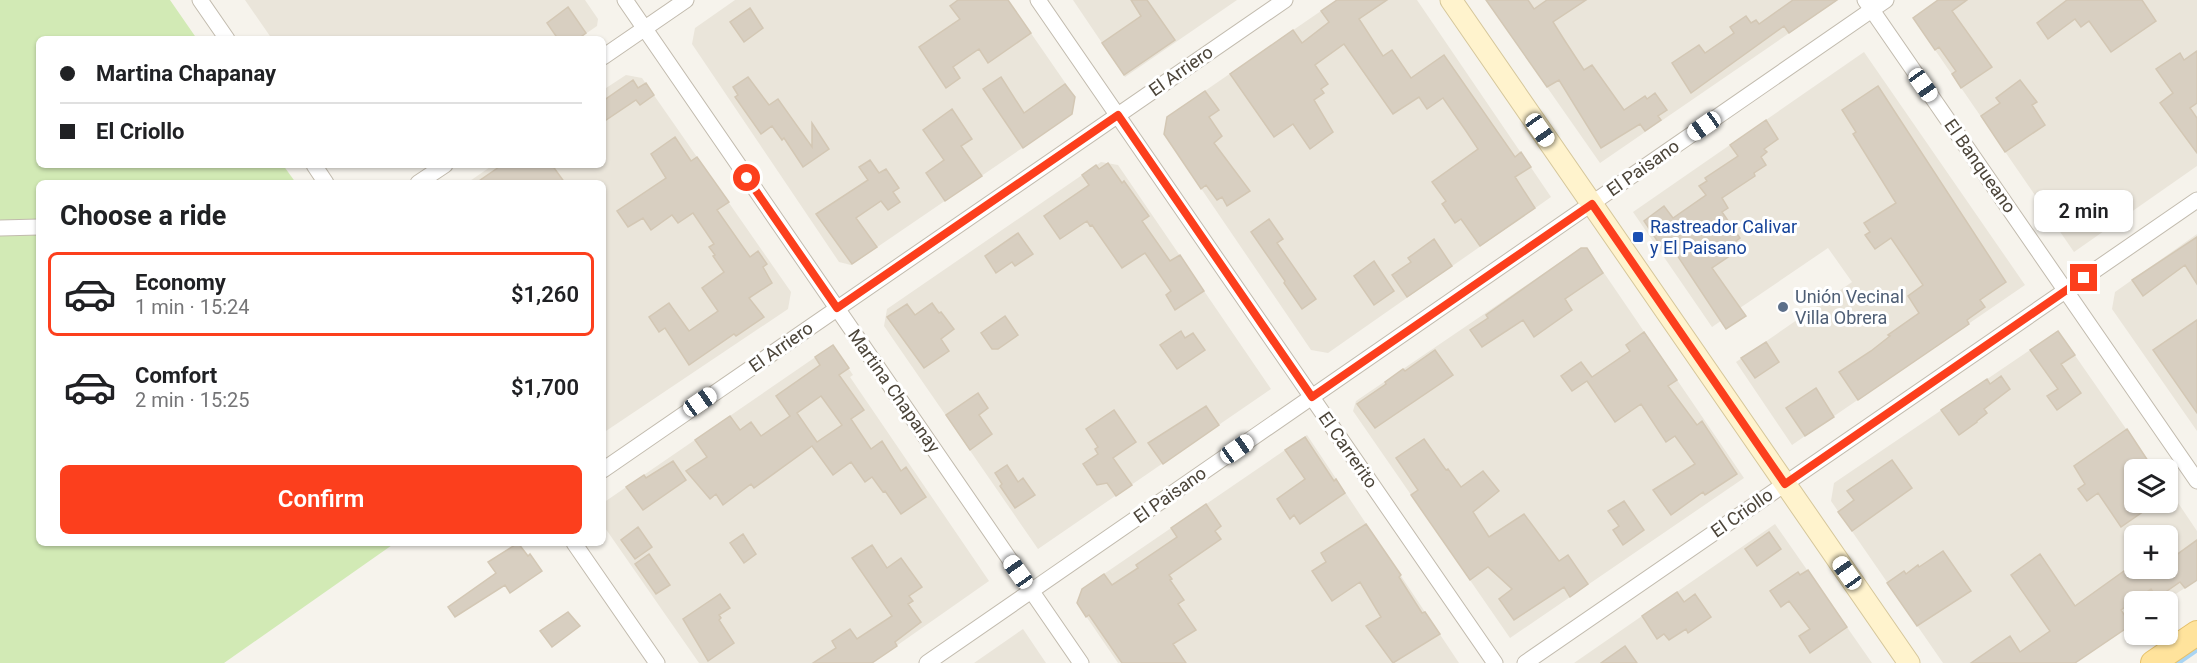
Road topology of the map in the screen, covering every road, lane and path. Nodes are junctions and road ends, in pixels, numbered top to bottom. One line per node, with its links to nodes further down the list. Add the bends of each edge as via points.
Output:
1 (200, 0): 10 (street)
2 (625, 0): 9 (street, Martina Chapanay)
3 (686, 0): 9 (street)
4 (1038, 0): 12 (street, El Carrerito)
5 (1285, 0): 12 (street, El Arriero)
6 (1451, 0): 16 (main road)
7 (1886, 0): 8 (street, El Paisano)
8 (1868, 5): 16 (street, El Paisano); 19 (street, El Banqueano)
9 (644, 28): 11 (street); 20 (street, Martina Chapanay)
10 (225, 36)
11 (606, 55)
12 (1118, 115): 20 (street, El Arriero); 21 (street, El Carrerito)
13 (440, 168): 14 (street)
14 (422, 180)
15 (2197, 200): 19 (street, El Criollo)
16 (1592, 204): 21 (street, El Paisano); 24 (main road)
17 (36, 227): 18 (street)
18 (0, 228)
19 (2066, 291): 23 (street, El Banqueano); 24 (street, El Criollo)
20 (837, 308): 22 (street, El Arriero); 26 (street, Martina Chapanay)
21 (1312, 397): 26 (street, El Paisano); 31 (street, El Carrerito)
22 (606, 468)
23 (2197, 481)
24 (1785, 484): 32 (street, El Criollo); 33 (main road)
25 (576, 546): 28 (street)
26 (1031, 591): 29 (street, El Paisano); 30 (street, Martina Chapanay)
27 (2197, 633): 34 (main road)
28 (657, 663)
29 (927, 663)
30 (1081, 663)
31 (1495, 663)
32 (1525, 663)
33 (1909, 663)
34 (2152, 663)

